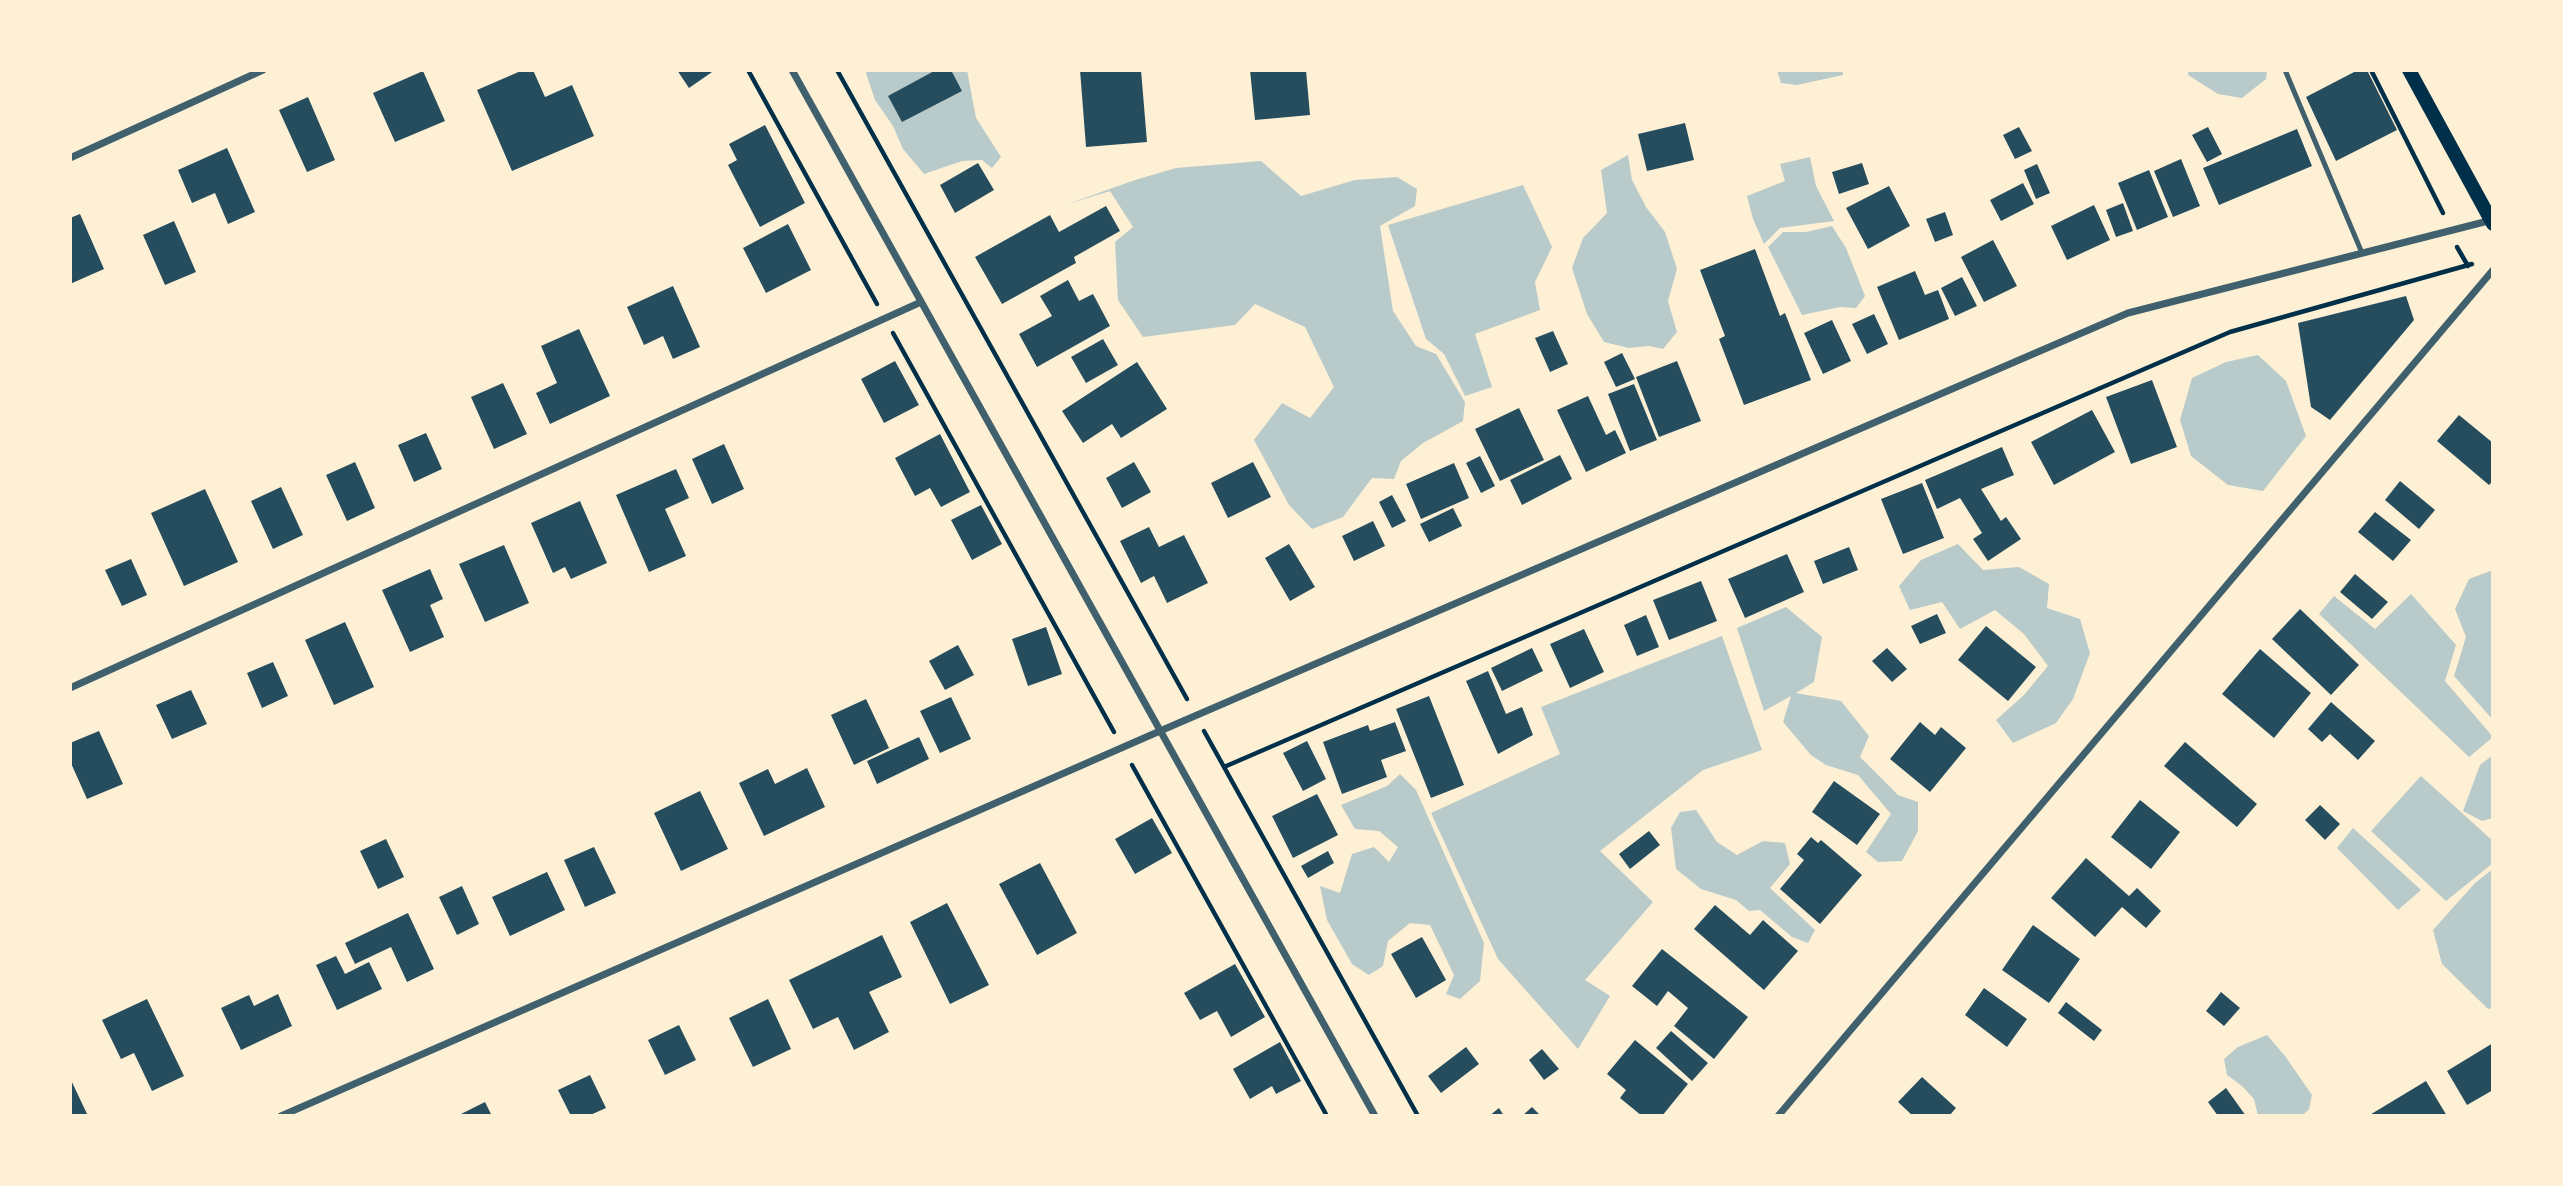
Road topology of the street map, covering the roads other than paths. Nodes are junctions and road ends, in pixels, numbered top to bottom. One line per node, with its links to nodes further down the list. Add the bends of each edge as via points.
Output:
1 (262, 70): 5 (street)
2 (792, 70): 9 (street)
3 (2285, 70): 7 (lane)
4 (2409, 70): 6 (main road)
5 (70, 158)
6 (2492, 221): 7 (street)
7 (2362, 253): 11 (street, via 2128,313)
8 (2493, 270): 14 (street)
9 (921, 302): 10 (street); 11 (street)
10 (70, 688)
11 (1160, 731): 12 (street); 13 (street)
12 (281, 1116)
13 (1375, 1116)
14 (1777, 1116)

